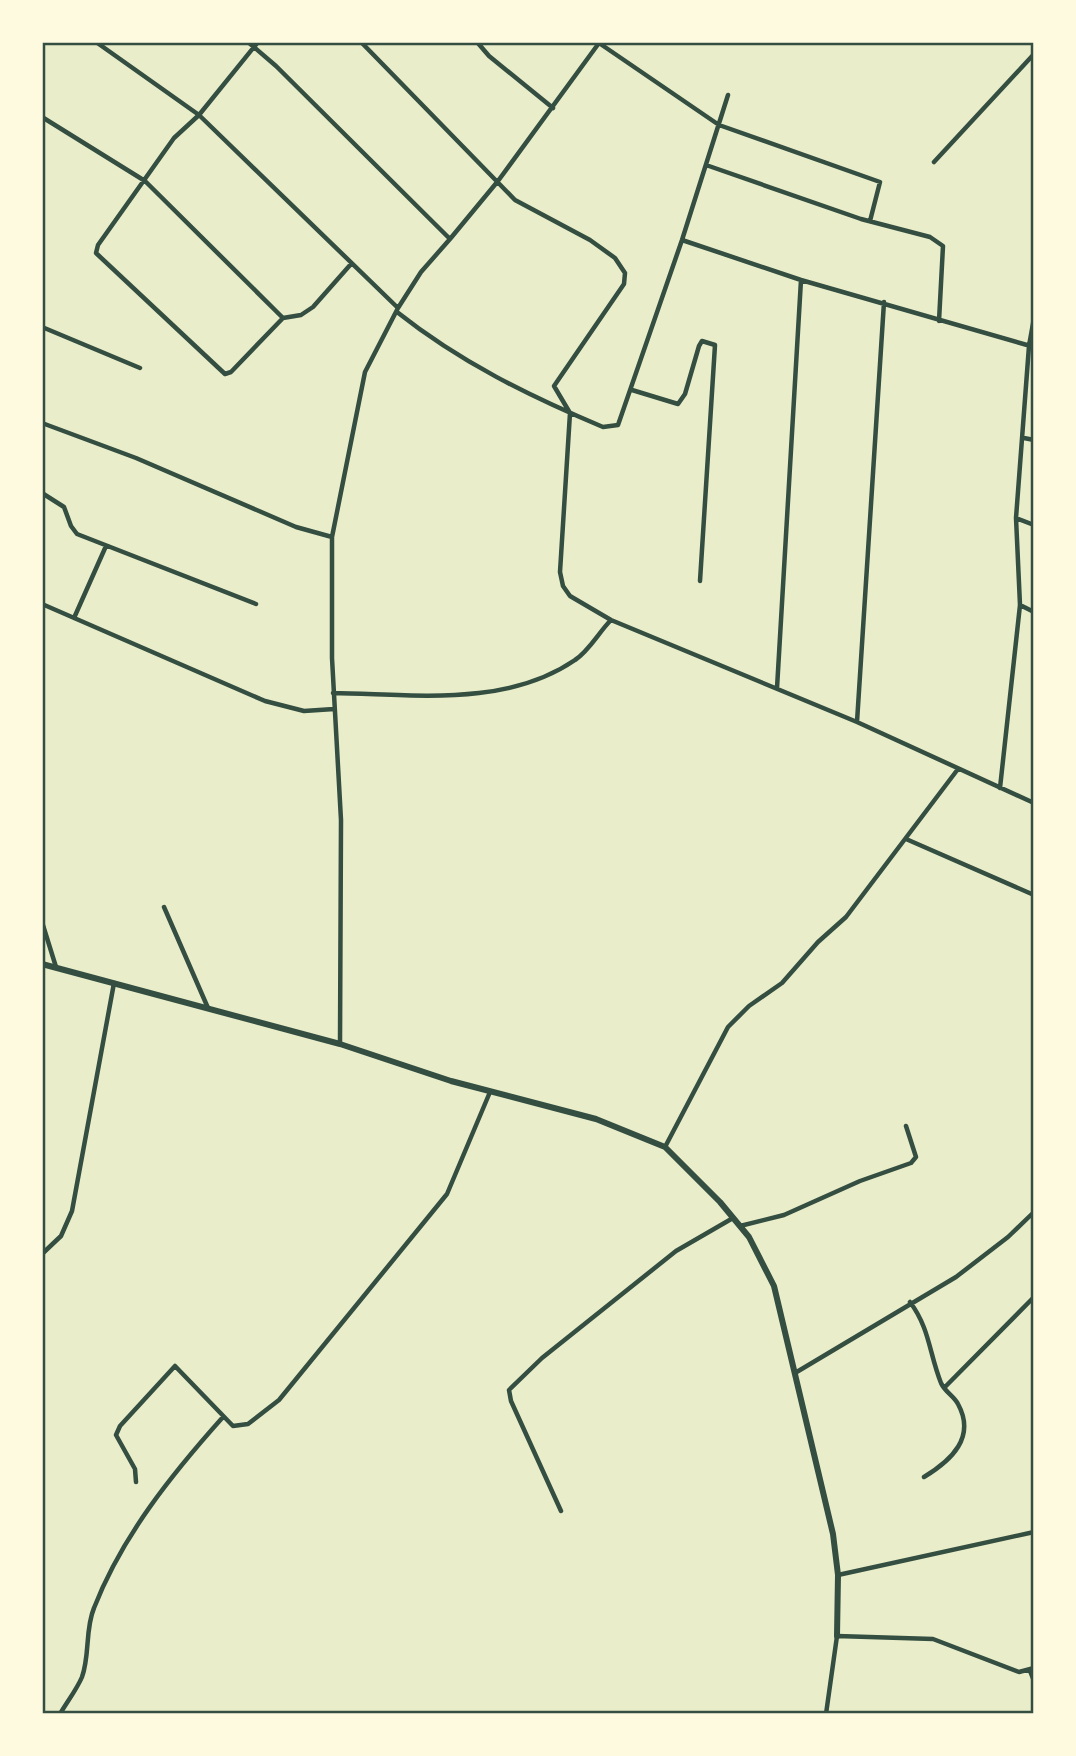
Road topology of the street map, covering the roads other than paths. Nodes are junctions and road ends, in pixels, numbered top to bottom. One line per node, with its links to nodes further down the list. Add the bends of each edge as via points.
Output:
1 (96, 42): 10 (street)
2 (248, 42): 6 (street)
3 (361, 42): 16 (street)
4 (477, 42): 9 (street)
5 (600, 42): 9 (street); 12 (street)
6 (256, 44): 10 (street); 18 (street)
7 (1034, 54): 13 (street)
8 (728, 95): 12 (street)
9 (553, 108): 16 (street)
10 (199, 114): 15 (street, via 174,138); 20 (street)
11 (42, 117): 15 (street)
12 (719, 125): 14 (street); 17 (street, via 880,182)
13 (934, 162)
14 (706, 165): 17 (street); 19 (street)
15 (145, 180): 24 (street); 24 (street, via 96,249 103,261 225,374)
16 (498, 181): 18 (street); 31 (street, via 515,200 615,258 625,272 624,284 554,386)
17 (870, 221): 26 (street, via 930,237 943,246)
18 (450, 239): 23 (street)
19 (682, 240): 21 (street); 30 (street)
20 (351, 264): 23 (street); 24 (street, via 313,307)
21 (800, 280): 22 (street); 47 (street)
22 (884, 302): 26 (street); 50 (street)
23 (397, 310): 31 (street, via 440,347); 38 (street, via 365,372)
24 (283, 318)
25 (1034, 318): 28 (street)
26 (939, 321): 28 (street)
27 (42, 327): 29 (street)
28 (1032, 346): 33 (street)
29 (140, 369)
30 (632, 390): 31 (street, via 618,425 603,427); 40 (street, via 678,404 702,341 715,345)
31 (570, 413): 46 (street, via 561,543 563,586 569,596)
32 (42, 423): 38 (street, via 296,527)
33 (1024, 438): 34 (street); 36 (street)
34 (1034, 440)
35 (42, 494): 39 (street, via 64,507 77,534)
36 (1016, 518): 37 (street); 43 (street)
37 (1034, 525)
38 (332, 537): 48 (street)
39 (106, 545): 42 (street); 45 (street)
40 (700, 581)
41 (42, 604): 45 (street)
42 (256, 604)
43 (1020, 606): 44 (street); 52 (street)
44 (1034, 612)
45 (74, 618): 49 (street, via 265,701 304,711)
46 (611, 620): 47 (street); 48 (street, via 578,659 522,685 463,695)
47 (777, 688): 50 (street)
48 (333, 693): 49 (street)
49 (334, 709): 62 (street, via 341,820)
50 (857, 722): 51 (street)
51 (958, 769): 52 (street); 54 (street)
52 (1000, 788): 53 (street)
53 (1034, 803)
54 (906, 839): 55 (street); 65 (street, via 846,917 782,983 728,1027)
55 (1034, 895)
56 (163, 907): 61 (street)
57 (42, 922): 59 (street)
58 (42, 964): 59 (street)
59 (56, 968): 60 (street)
60 (114, 983): 61 (street); 69 (street, via 72,1211 61,1236)
61 (208, 1009): 62 (street)
62 (340, 1044): 63 (street)
63 (491, 1091): 65 (street, via 596,1119); 74 (street, via 453,1184 279,1400 248,1424 233,1426)
64 (906, 1126): 68 (street, via 916,1157 911,1163 784,1215)
65 (665, 1147): 67 (street)
66 (1034, 1212): 71 (street, via 956,1277)
67 (733, 1217): 68 (street); 77 (street, via 676,1251 509,1390)
68 (740, 1226): 72 (street, via 763,1259 774,1286 793,1352)
69 (42, 1254)
70 (1034, 1297): 73 (street)
71 (910, 1302): 72 (street, via 881,1324); 73 (street, via 926,1328)
72 (794, 1373): 79 (street, via 818,1462)
73 (944, 1388): 75 (street, via 957,1401 966,1431 953,1455)
74 (223, 1417): 76 (street, via 175,1366 116,1435 135,1469); 83 (street, via 129,1536 105,1578 91,1615 82,1676)
75 (924, 1477)
76 (136, 1482)
77 (561, 1511)
78 (1034, 1532): 79 (street)
79 (838, 1576): 80 (street)
80 (837, 1636): 81 (street, via 933,1639 1019,1672); 84 (street)
81 (1032, 1670): 82 (street)
82 (1034, 1681)
83 (60, 1714)
84 (826, 1714)

